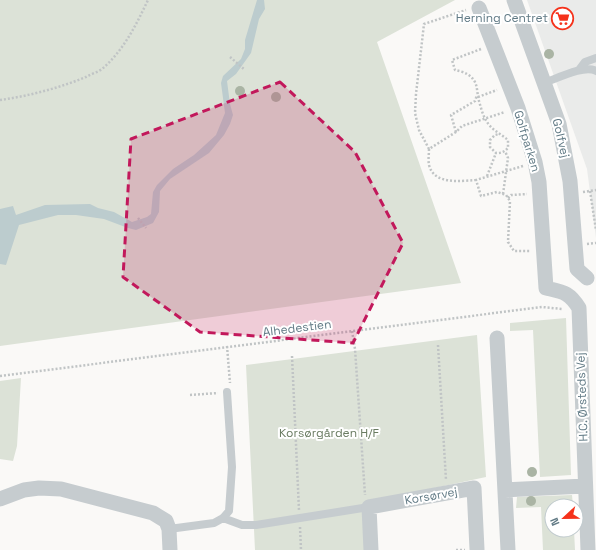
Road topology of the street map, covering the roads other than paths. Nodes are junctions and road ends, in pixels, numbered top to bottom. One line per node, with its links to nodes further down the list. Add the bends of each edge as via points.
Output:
1 (514, 0): 6 (street, Golfvej)
2 (479, 8): 8 (street, Golfparken, via 518,108 535,162 546,288 566,293 573,298)
3 (596, 58): 4 (lane, via 585,62)
4 (579, 70): 5 (lane); 6 (lane)
5 (596, 71)
6 (544, 83): 7 (street, Golfvej, via 559,124 570,181 577,269)
7 (592, 278)
8 (579, 308): 11 (street, H.C. Ørsteds Vej)
9 (497, 338): 12 (street)
10 (227, 392): 15 (lane, via 232,467 228,512)
11 (585, 486): 12 (street); 21 (street, H.C. Ørsteds Vej)
12 (505, 490): 20 (street)
13 (0, 499): 16 (street, via 24,490 61,489 153,513)
14 (369, 507): 15 (lane, via 249,525); 17 (street, Korsørvej, via 474,488); 19 (street)
15 (223, 518): 16 (lane, via 214,523)
16 (168, 525): 18 (street)
17 (477, 549)
18 (170, 550)
19 (371, 550)
20 (508, 550)
21 (588, 550)

